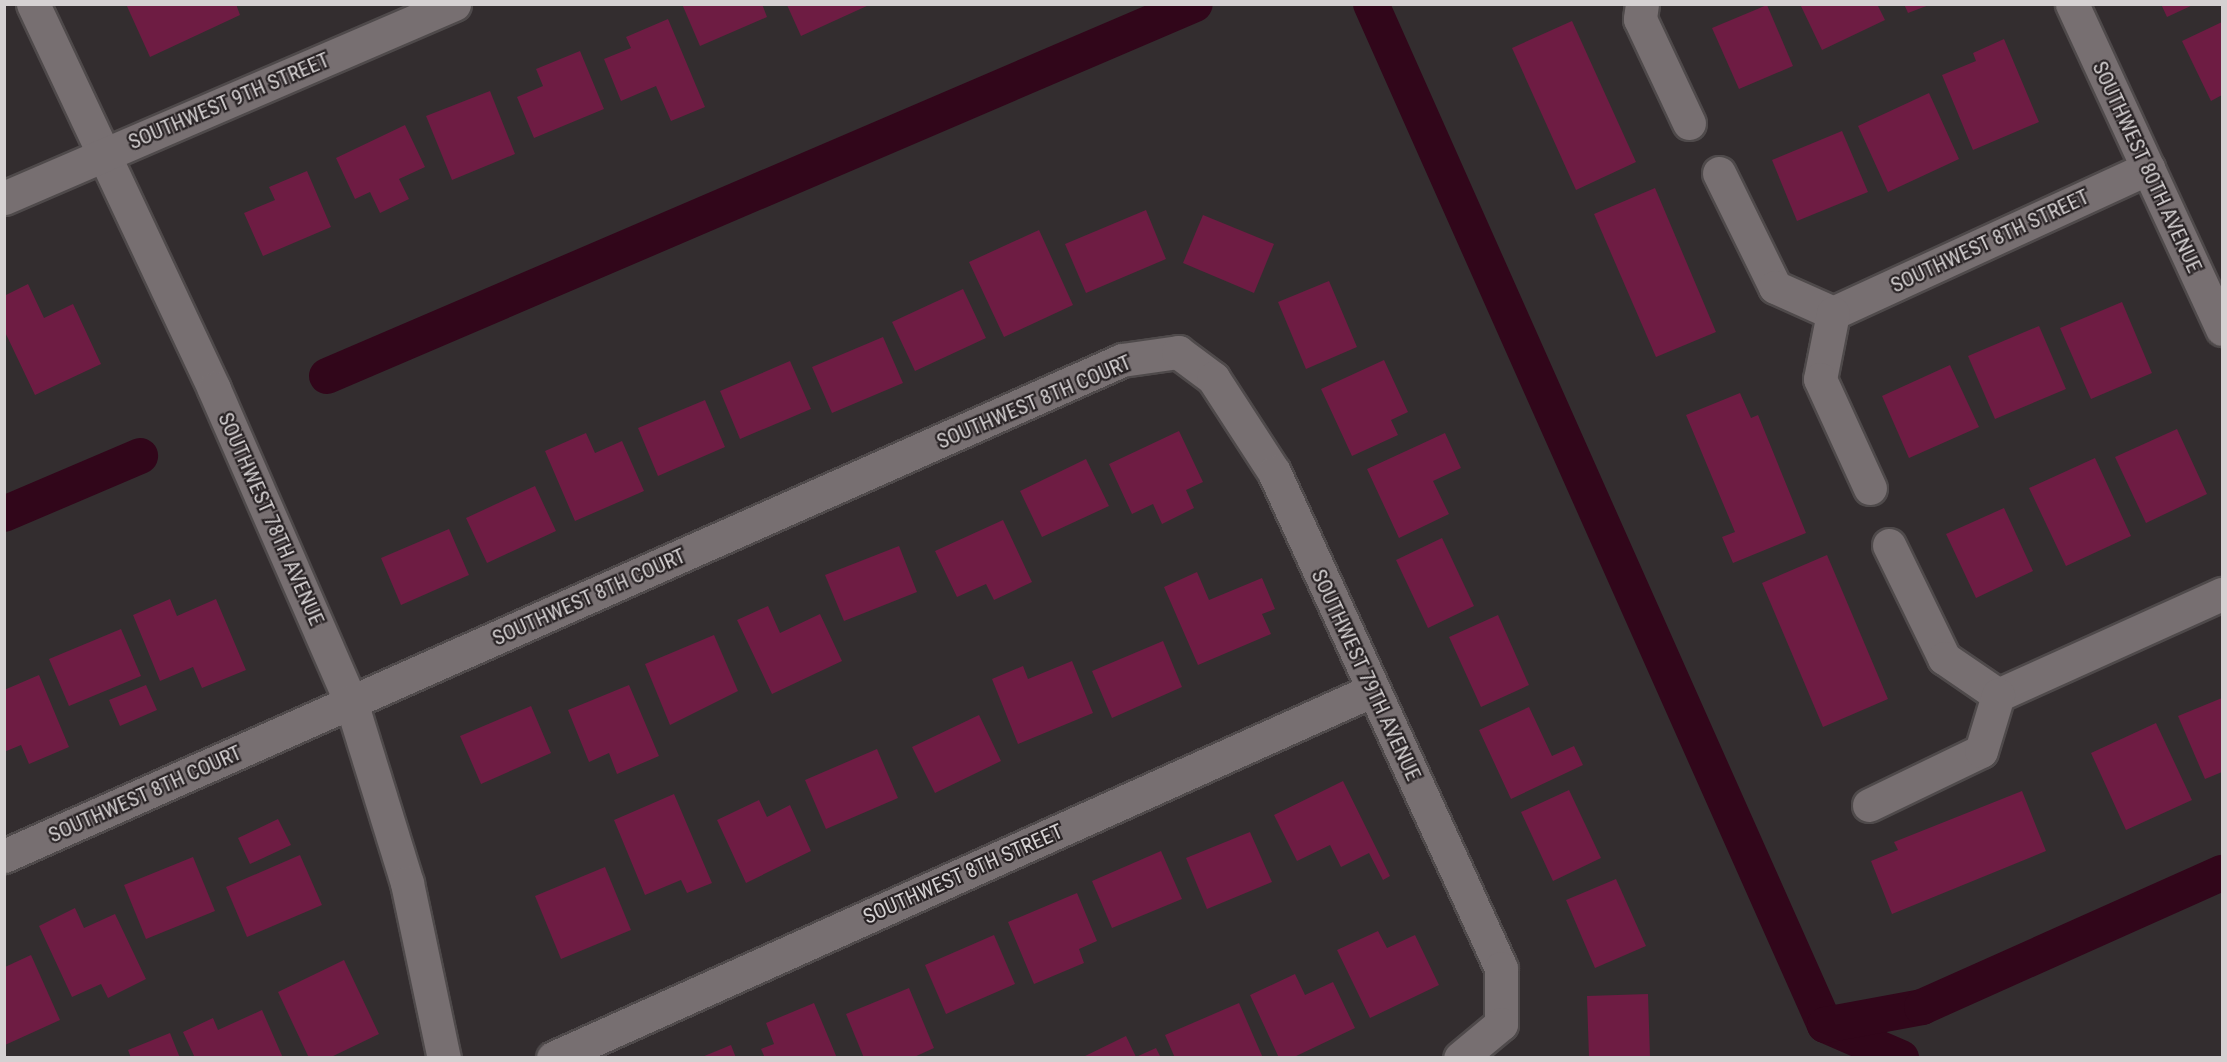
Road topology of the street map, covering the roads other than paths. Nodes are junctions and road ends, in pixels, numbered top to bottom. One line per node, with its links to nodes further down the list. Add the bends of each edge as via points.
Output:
1 (33, 4): 6 (street, SOUTHWEST 78TH AVENUE)
2 (454, 4): 6 (street, SOUTHWEST 9TH STREET)
3 (1642, 4): 5 (street, via 1640,20)
4 (2072, 4): 7 (street, SOUTHWEST 80TH AVENUE)
5 (1689, 123)
6 (101, 156): 9 (street, SOUTHWEST 9TH STREET); 18 (street, SOUTHWEST 78TH AVENUE, via 214,389)
7 (2148, 168): 10 (street, SOUTHWEST 8TH STREET); 11 (street, SOUTHWEST 80TH AVENUE)
8 (1719, 173): 10 (street, via 1775,287)
9 (4, 198)
10 (1833, 313): 13 (street, via 1820,379)
11 (2223, 329)
12 (1178, 352): 16 (street, SOUTHWEST 79TH AVENUE, via 1213,378 1274,472); 18 (street, SOUTHWEST 8TH COURT, via 1122,360)
13 (1870, 488)
14 (1889, 545): 17 (street, via 1944,658)
15 (2223, 594): 17 (street)
16 (1373, 690): 22 (street, SOUTHWEST 8TH STREET); 23 (street, SOUTHWEST 79TH AVENUE, via 1501,968 1502,1024)
17 (1998, 695): 19 (street, via 1981,751)
18 (351, 702): 20 (street, SOUTHWEST 8TH COURT); 21 (street, SOUTHWEST 78TH AVENUE, via 407,884)
19 (1869, 805)
20 (4, 856)
21 (444, 1058)
22 (553, 1058)
23 (1460, 1058)

